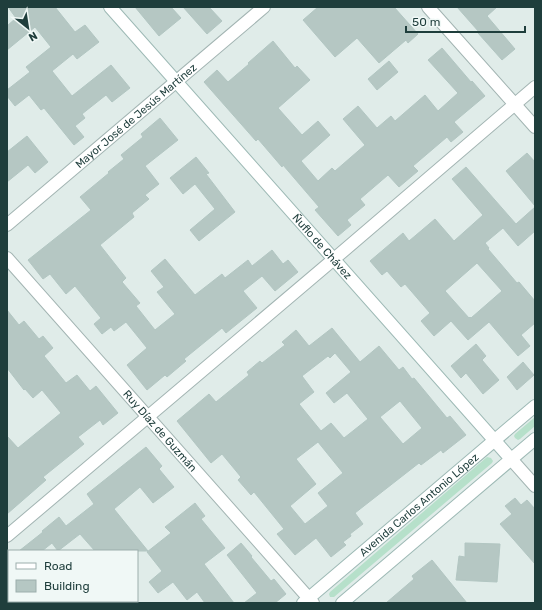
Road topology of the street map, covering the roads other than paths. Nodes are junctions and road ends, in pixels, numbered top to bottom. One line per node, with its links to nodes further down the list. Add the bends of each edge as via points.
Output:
1 (110, 7): 4 (street, Ñuflo de Chávez)
2 (264, 7): 4 (street, Mayor José de Jesús Martínez)
3 (428, 7): 6 (street)
4 (176, 81): 8 (street, Mayor José de Jesús Martínez); 10 (street, Ñuflo de Chávez)
5 (535, 87): 6 (street)
6 (515, 104): 7 (street); 10 (street)
7 (535, 127)
8 (7, 224)
9 (7, 258): 12 (street, Ruy Díaz de Guzmán)
10 (334, 259): 12 (street); 14 (street, Ñuflo de Chávez)
11 (535, 406): 14 (street, Avenida Carlos Antonio López)
12 (148, 417): 17 (street); 18 (street, Ruy Díaz de Guzmán)
13 (535, 439): 15 (street)
14 (494, 440): 15 (street, Ñuflo de Chávez); 18 (street, Avenida Carlos Antonio López)
15 (511, 459): 16 (street, Ñuflo de Chávez); 19 (street)
16 (535, 486)
17 (7, 536)
18 (308, 601)
19 (342, 603)

